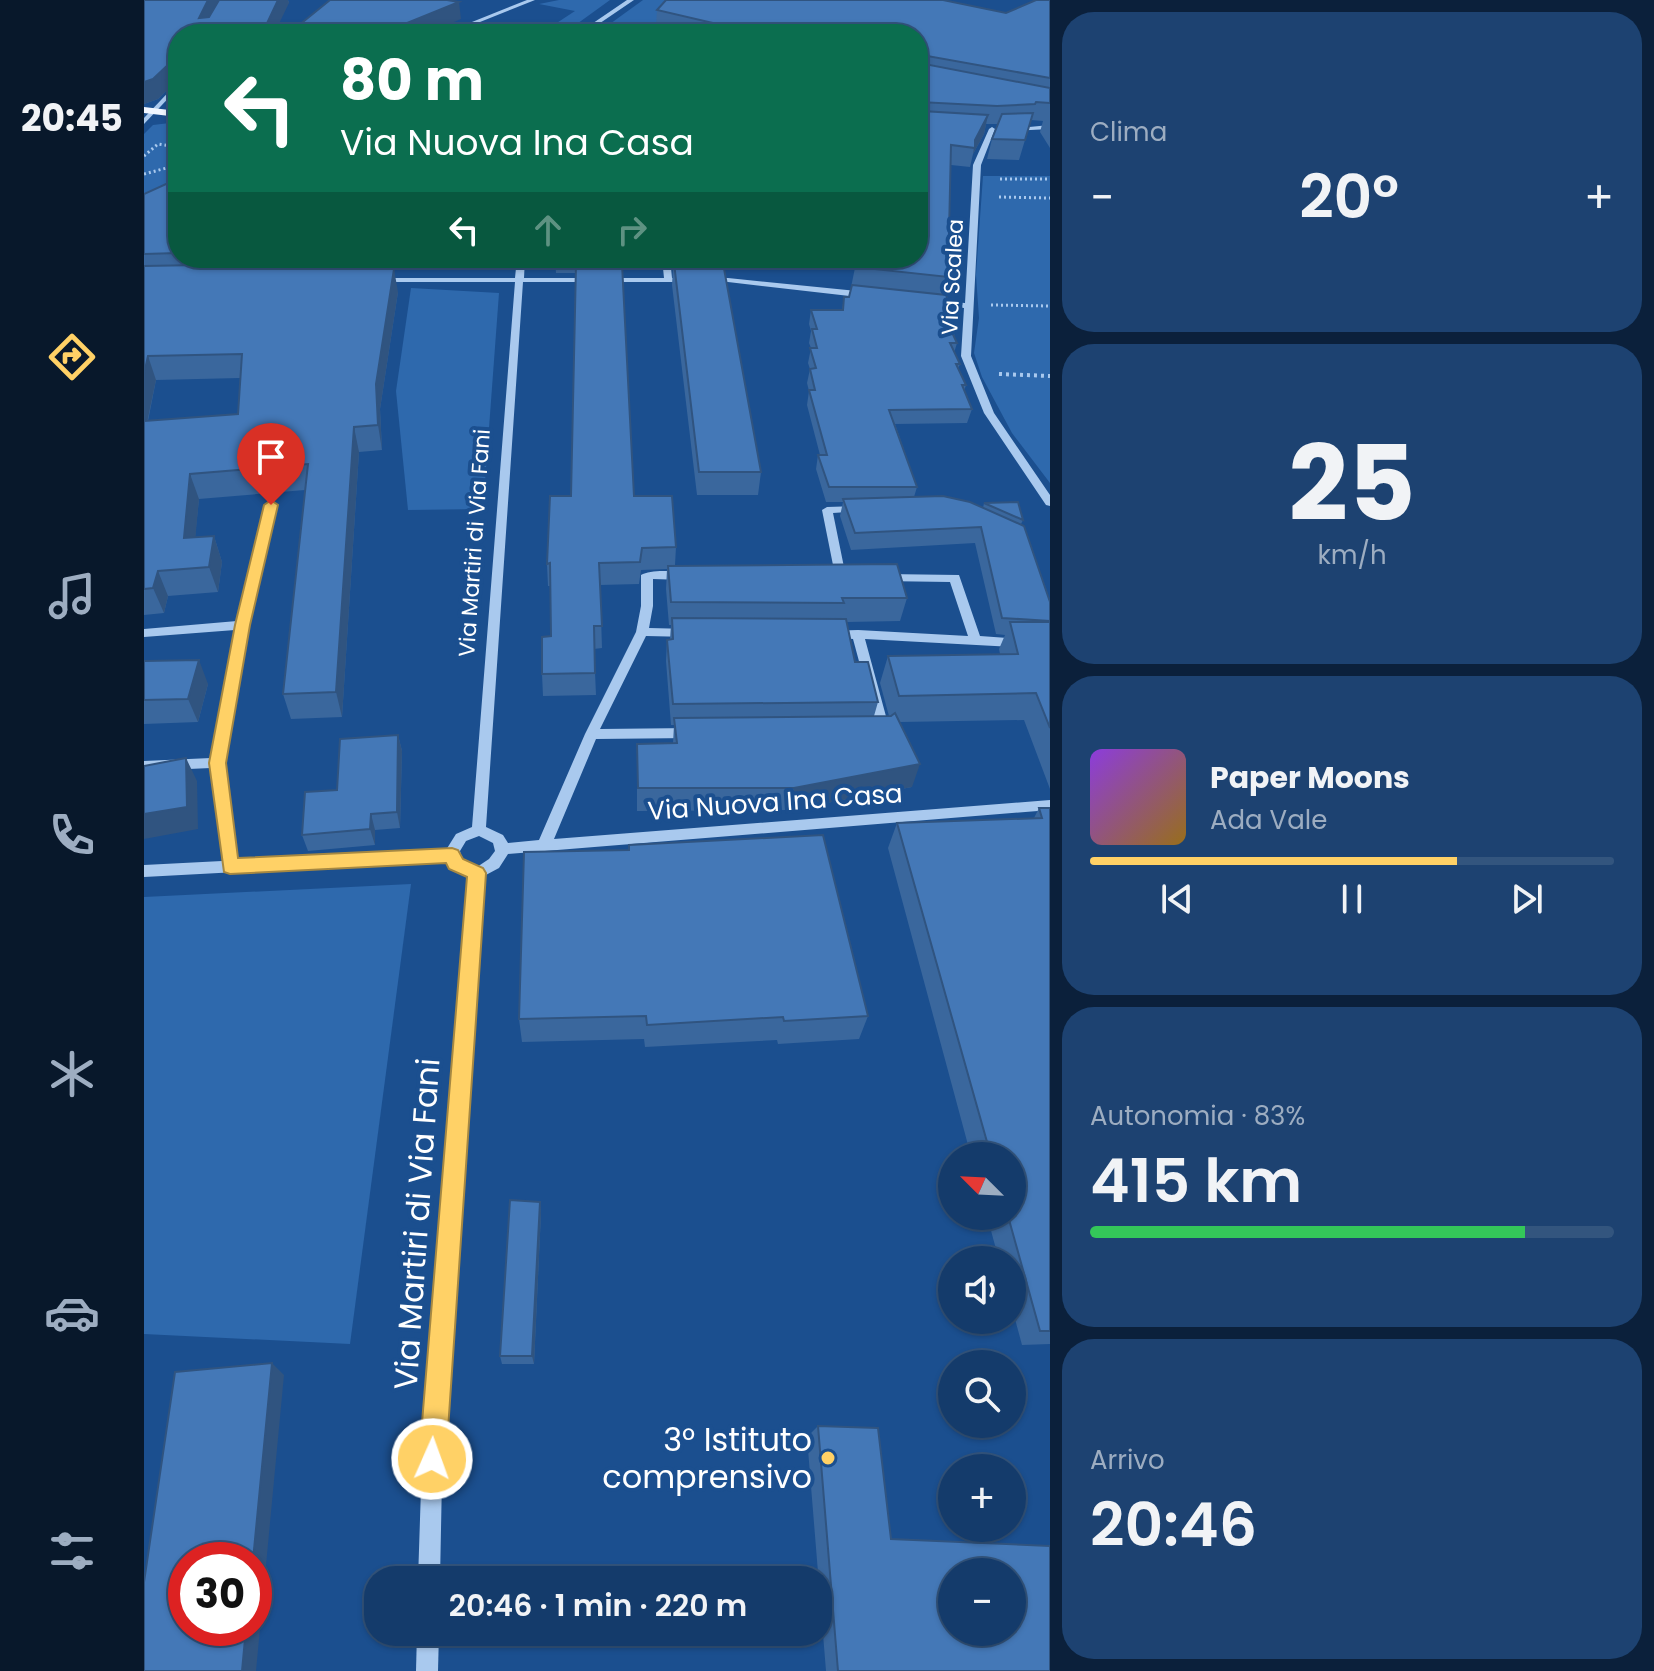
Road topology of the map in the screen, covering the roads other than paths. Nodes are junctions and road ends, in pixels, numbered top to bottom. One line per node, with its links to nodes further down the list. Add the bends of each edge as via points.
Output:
1 (532, 0): 3 (street)
2 (629, 1): 4 (street)
3 (471, 24)
4 (595, 24)
5 (168, 93): 6 (street)
6 (150, 110): 7 (street)
7 (144, 122)
8 (1050, 127): 10 (street)
9 (978, 128): 10 (street)
10 (992, 129): 18 (street, Via Scalea, via 977,165)
11 (520, 268): 13 (street, Via Martiri di Via Fani)
12 (667, 268): 14 (street)
13 (519, 278): 14 (street); 15 (street); 41 (street, Via Martiri di Via Fani)
14 (668, 279): 16 (street, via 728,280)
15 (362, 280)
16 (871, 296)
17 (919, 301): 18 (street)
18 (967, 306): 19 (street, Via Scalea, via 966,356 989,413)
19 (1050, 503)
20 (271, 505): 27 (street)
21 (875, 509): 24 (street, via 827,510)
22 (704, 576): 28 (street, via 647,575)
23 (824, 577): 24 (street)
24 (840, 577): 25 (street)
25 (855, 577)
26 (870, 577): 33 (street, via 955,578)
27 (242, 625): 29 (street); 38 (street)
28 (642, 632): 30 (street); 37 (street)
29 (144, 633)
30 (704, 633)
31 (812, 634): 32 (street)
32 (858, 634): 33 (street); 35 (street, via 884,731)
33 (975, 640): 34 (street)
34 (1050, 645)
35 (869, 731)
36 (714, 733): 37 (street)
37 (591, 734): 42 (street)
38 (217, 763): 39 (street); 45 (street)
39 (144, 766)
40 (1050, 805): 42 (street, Via Nuova Ina Casa)
41 (479, 831): 43 (street, via 496,837); 44 (street, via 461,837)
42 (545, 843): 43 (street, Via Nuova Ina Casa)
43 (503, 849): 47 (street, via 497,863)
44 (452, 855): 45 (street); 47 (street, via 456,864)
45 (230, 866): 46 (street)
46 (144, 871)
47 (477, 873): 48 (street, Via Martiri di Via Fani, via 433,1428)
48 (429, 1566)
49 (428, 1646): 50 (street)
50 (427, 1671)

